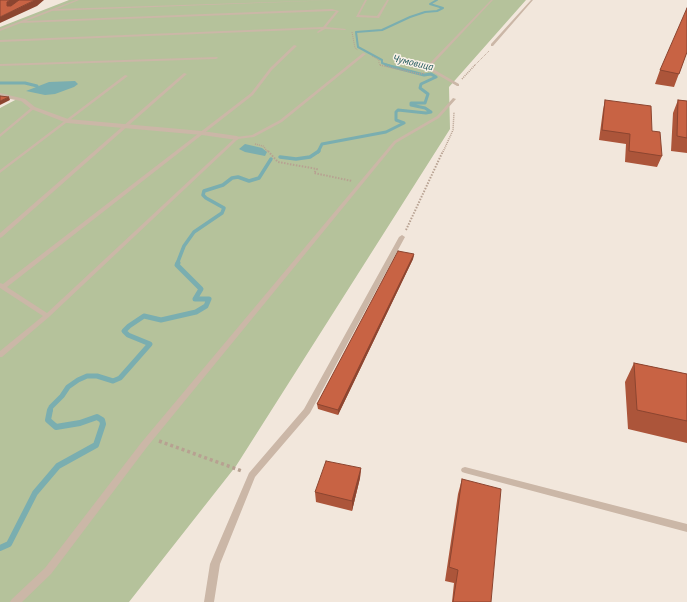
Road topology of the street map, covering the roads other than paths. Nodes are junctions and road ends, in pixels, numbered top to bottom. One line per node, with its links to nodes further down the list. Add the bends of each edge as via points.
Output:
1 (78, 0): 7 (lane)
2 (336, 0): 7 (lane)
3 (366, 0): 4 (lane, via 357,16 378,17)
4 (388, 0)
5 (492, 0): 21 (lane, via 430,65 432,70)
6 (532, 0): 14 (lane)
7 (52, 10): 8 (lane)
8 (20, 22): 9 (lane, via 338,11); 11 (lane)
9 (324, 28): 10 (lane); 12 (lane); 13 (lane)
10 (345, 29)
11 (0, 30)
12 (318, 32)
13 (0, 41)
14 (492, 45)
15 (295, 46): 27 (lane, via 271,69 252,94)
16 (364, 54): 29 (lane, via 281,121 253,136)
17 (216, 58): 18 (lane)
18 (0, 65)
19 (185, 74): 26 (lane)
20 (126, 76): 25 (lane)
21 (458, 85)
22 (0, 95): 24 (street, via 23,100)
23 (454, 99): 38 (lane, via 438,117 395,142 150,438 48,571)
24 (33, 108): 25 (street); 28 (lane)
25 (67, 121): 26 (street); 30 (lane)
26 (126, 125): 27 (street); 31 (lane)
27 (202, 133): 29 (street); 33 (lane)
28 (0, 136)
29 (237, 138): 34 (lane)
30 (0, 172)
31 (0, 236)
32 (402, 237): 39 (lane, via 307,411 252,475 215,564)
33 (2, 286): 34 (lane)
34 (47, 316): 35 (lane)
35 (0, 355)
36 (465, 470): 37 (lane)
37 (687, 528)
38 (15, 602)
39 (209, 602)

